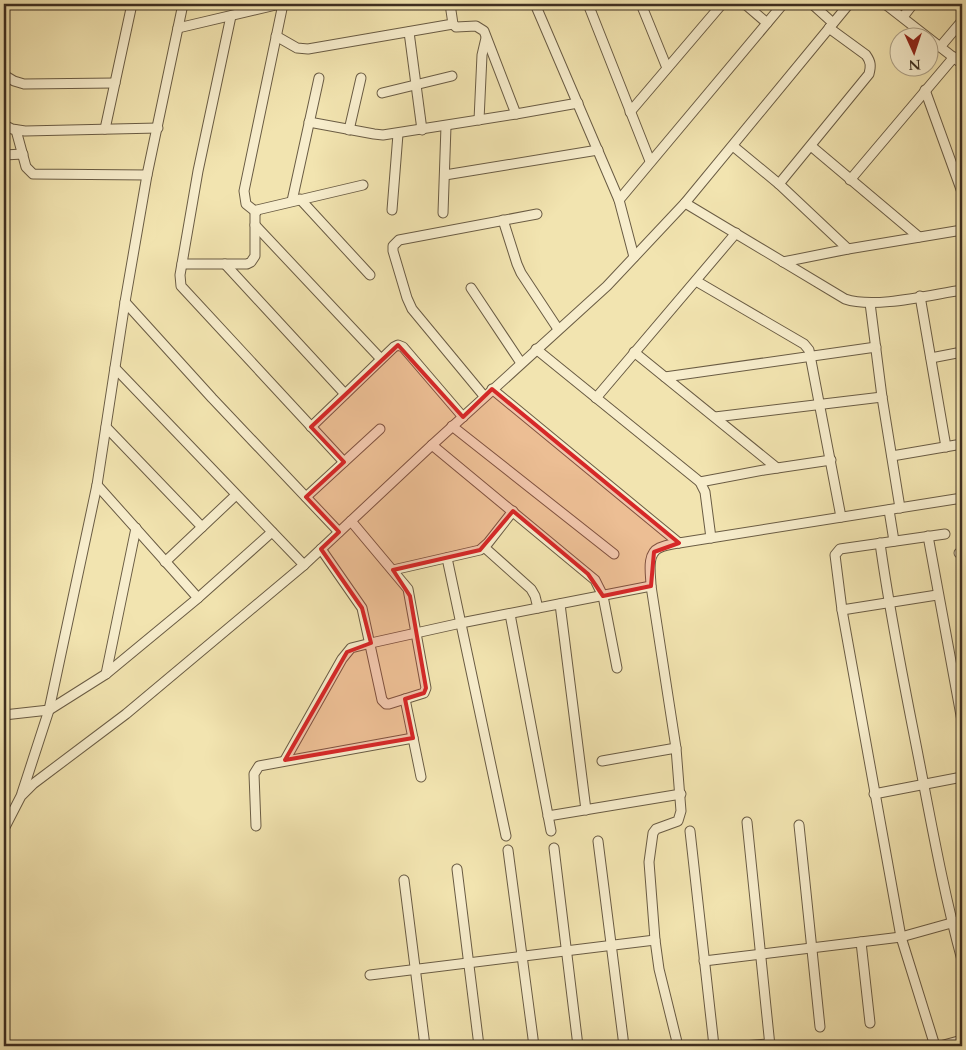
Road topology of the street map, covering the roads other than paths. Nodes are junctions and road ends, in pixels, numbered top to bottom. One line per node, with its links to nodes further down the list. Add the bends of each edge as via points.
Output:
1 (132, 4): 34 (street)
2 (183, 4): 22 (street)
3 (282, 4): 16 (street); 24 (street)
4 (450, 4): 20 (street)
5 (535, 4): 38 (street)
6 (588, 4): 39 (street)
7 (652, 4): 15 (street)
8 (722, 4): 29 (street)
9 (746, 4): 19 (street)
10 (783, 4): 19 (street)
11 (812, 4): 21 (street)
12 (849, 4): 21 (street)
13 (886, 4): 17 (street)
14 (913, 4): 17 (street)
15 (643, 8): 29 (street)
16 (231, 16): 22 (street); 78 (street)
17 (903, 17): 26 (street)
18 (962, 21): 26 (street)
19 (767, 22): 56 (street)
20 (453, 24): 23 (street); 25 (street, via 459,28 481,28)
21 (831, 26): 51 (street); 52 (street, via 866,55 871,66 864,81)
22 (178, 28): 45 (street)
23 (409, 32): 24 (street, via 302,50); 35 (street)
24 (276, 36): 67 (street, via 244,191 246,204)
25 (486, 38): 40 (street); 41 (street, via 482,54)
26 (940, 47): 27 (street)
27 (954, 57): 28 (street); 36 (street)
28 (962, 64)
29 (667, 68): 39 (street)
30 (4, 75): 34 (street, via 24,84)
31 (452, 76): 35 (street)
32 (319, 78): 42 (street)
33 (362, 78): 48 (street)
34 (115, 83): 46 (street)
35 (416, 85): 37 (street); 49 (street)
36 (925, 90): 59 (street); 62 (street)
37 (382, 93)
38 (578, 103): 40 (street); 53 (street)
39 (630, 112): 56 (street)
40 (516, 114): 41 (street)
41 (479, 120): 44 (street)
42 (309, 122): 48 (street); 63 (street)
43 (4, 126): 47 (street)
44 (446, 126): 49 (street); 57 (street)
45 (158, 128): 46 (street); 58 (street)
46 (105, 129): 47 (street)
47 (16, 130): 55 (street)
48 (349, 130): 50 (street)
49 (422, 130): 50 (street)
50 (398, 134): 66 (street)
51 (733, 146): 60 (street); 65 (street)
52 (811, 146): 59 (street); 60 (street)
53 (598, 150): 57 (street); 64 (street)
54 (4, 154): 55 (street)
55 (23, 154): 58 (street, via 26,167 33,174)
56 (650, 161): 64 (street)
57 (445, 175): 68 (street)
58 (147, 176): 85 (street)
59 (850, 180): 74 (street)
60 (779, 184): 75 (street)
61 (363, 185): 63 (street)
62 (962, 192)
63 (296, 200): 67 (street, via 259,208); 80 (street)
64 (618, 200): 76 (street)
65 (685, 203): 73 (street); 76 (street)
66 (392, 210)
67 (256, 212): 71 (street)
68 (443, 213)
69 (536, 214): 70 (street)
70 (503, 220): 87 (street, via 525,280); 100 (street, via 399,240 393,246 412,309)
71 (255, 225): 79 (street, via 254,259 247,264); 94 (street)
72 (962, 230): 74 (street)
73 (736, 234): 77 (street); 81 (street)
74 (919, 237): 75 (street)
75 (848, 248): 77 (street)
76 (634, 256): 87 (street, via 607,286)
77 (783, 262): 86 (street, via 844,299)
78 (182, 264): 79 (street); 108 (street, via 180,281 183,290)
79 (225, 264): 99 (street)
80 (370, 275)
81 (696, 281): 90 (street); 92 (street, via 804,344)
82 (471, 288): 95 (street)
83 (962, 290): 84 (street)
84 (920, 296): 86 (street); 93 (street)
85 (126, 302): 96 (street); 120 (street)
86 (870, 304): 88 (street)
87 (558, 329): 89 (street)
88 (876, 347): 92 (street); 101 (street)
89 (536, 349): 95 (street); 102 (street)
90 (634, 352): 97 (street); 102 (street)
91 (962, 352): 93 (street)
92 (811, 356): 97 (street); 103 (street)
93 (931, 358): 112 (street)
94 (381, 359): 99 (street); 104 (street, via 394,347 401,346)
95 (521, 363): 98 (street)
96 (115, 368): 107 (street); 119 (street)
97 (665, 377): 105 (street)
98 (492, 389): 100 (street); 135 (street)
99 (345, 394): 108 (street)
100 (484, 396): 104 (street)
101 (882, 397): 103 (street); 113 (street)
102 (596, 398): 117 (street)
103 (820, 404): 105 (street); 114 (street)
104 (463, 416): 106 (street)
105 (714, 417): 116 (street)
106 (452, 426): 111 (street); 139 (street)
107 (106, 427): 118 (street); 127 (street)
108 (311, 427): 115 (street)
109 (380, 429): 115 (street)
110 (962, 444): 112 (street)
111 (432, 445): 124 (street); 126 (street)
112 (946, 447): 113 (street)
113 (892, 456): 122 (street)
114 (831, 460): 116 (street); 125 (street)
115 (344, 462): 120 (street)
116 (777, 468): 117 (street)
117 (700, 482): 133 (street, via 705,492)
118 (98, 485): 128 (street); 159 (street)
119 (236, 495): 127 (street); 129 (street)
120 (306, 497): 130 (street)
121 (962, 498): 122 (street)
122 (900, 508): 123 (street)
123 (889, 510): 125 (street); 134 (street)
124 (512, 511): 137 (street); 146 (street, via 595,580)
125 (841, 517): 133 (street)
126 (351, 521): 130 (street); 143 (street)
127 (202, 527): 141 (street)
128 (136, 528): 141 (street); 157 (street)
129 (272, 532): 142 (street); 147 (street)
130 (339, 532): 138 (street)
131 (946, 534): 132 (street)
132 (928, 536): 134 (street); 145 (street)
133 (711, 538): 135 (street)
134 (894, 541): 136 (street)
135 (679, 543): 144 (street, via 654,552 650,566)
136 (880, 543): 148 (street); 151 (street, via 836,552)
137 (484, 547): 140 (street, via 474,553); 150 (street, via 531,589)
138 (321, 549): 142 (street); 155 (street, via 362,608)
139 (614, 554)
140 (447, 558): 143 (street); 153 (street)
141 (165, 562): 147 (street)
142 (304, 565): 171 (street, via 126,714)
143 (393, 570): 154 (street, via 408,589)
144 (652, 586): 146 (street); 163 (street)
145 (938, 595): 148 (street); 161 (street)
146 (603, 596): 149 (street); 156 (street)
147 (198, 598): 157 (street)
148 (888, 603): 151 (street); 168 (street)
149 (560, 604): 150 (street); 172 (street)
150 (538, 608): 152 (street)
151 (842, 610): 170 (street)
152 (510, 614): 153 (street); 173 (street)
153 (461, 623): 154 (street); 180 (street)
154 (417, 632): 155 (street); 158 (street, via 426,688 424,693)
155 (371, 643): 158 (street, via 382,700 386,704); 164 (street, via 347,652)
156 (617, 668)
157 (106, 674): 159 (street)
158 (405, 699): 162 (street)
159 (49, 710): 160 (street); 171 (street)
160 (4, 715)
161 (962, 721)
162 (413, 738): 164 (street); 166 (street)
163 (676, 748): 165 (street); 169 (street)
164 (285, 760): 176 (street, via 263,764 256,769)
165 (602, 761)
166 (421, 777)
167 (962, 777): 168 (street)
168 (923, 784): 170 (street); 187 (street)
169 (681, 794): 172 (street); 189 (street, via 678,821 656,829 651,837 649,862)
170 (874, 794): 188 (street)
171 (21, 796): 177 (street)
172 (586, 810): 173 (street)
173 (548, 816): 178 (street)
174 (747, 822): 194 (street)
175 (799, 825): 192 (street)
176 (256, 826)
177 (4, 829)
178 (550, 831)
179 (690, 831): 197 (street)
180 (506, 836)
181 (598, 841): 191 (street)
182 (554, 848): 193 (street)
183 (508, 850): 195 (street)
184 (457, 869): 198 (street)
185 (404, 880): 199 (street)
186 (962, 920): 187 (street)
187 (952, 923): 188 (street); 196 (street)
188 (901, 937): 190 (street); 213 (street)
189 (655, 940): 191 (street); 210 (street)
190 (861, 942): 192 (street); 201 (street)
191 (611, 945): 193 (street); 209 (street)
192 (811, 948): 194 (street); 202 (street)
193 (566, 951): 195 (street); 208 (street)
194 (759, 954): 197 (street); 204 (street)
195 (522, 956): 198 (street); 207 (street)
196 (962, 960)
197 (704, 961): 211 (street)
198 (468, 963): 199 (street); 206 (street)
199 (415, 969): 200 (street); 205 (street)
200 (370, 975)
201 (870, 1023)
202 (820, 1027)
203 (962, 1040): 214 (street)
204 (770, 1045): 212 (street)
205 (425, 1046)
206 (479, 1046)
207 (534, 1046)
208 (578, 1046)
209 (624, 1046)
210 (678, 1046)
211 (714, 1046)
212 (743, 1046)
213 (935, 1046)
214 (940, 1046)

